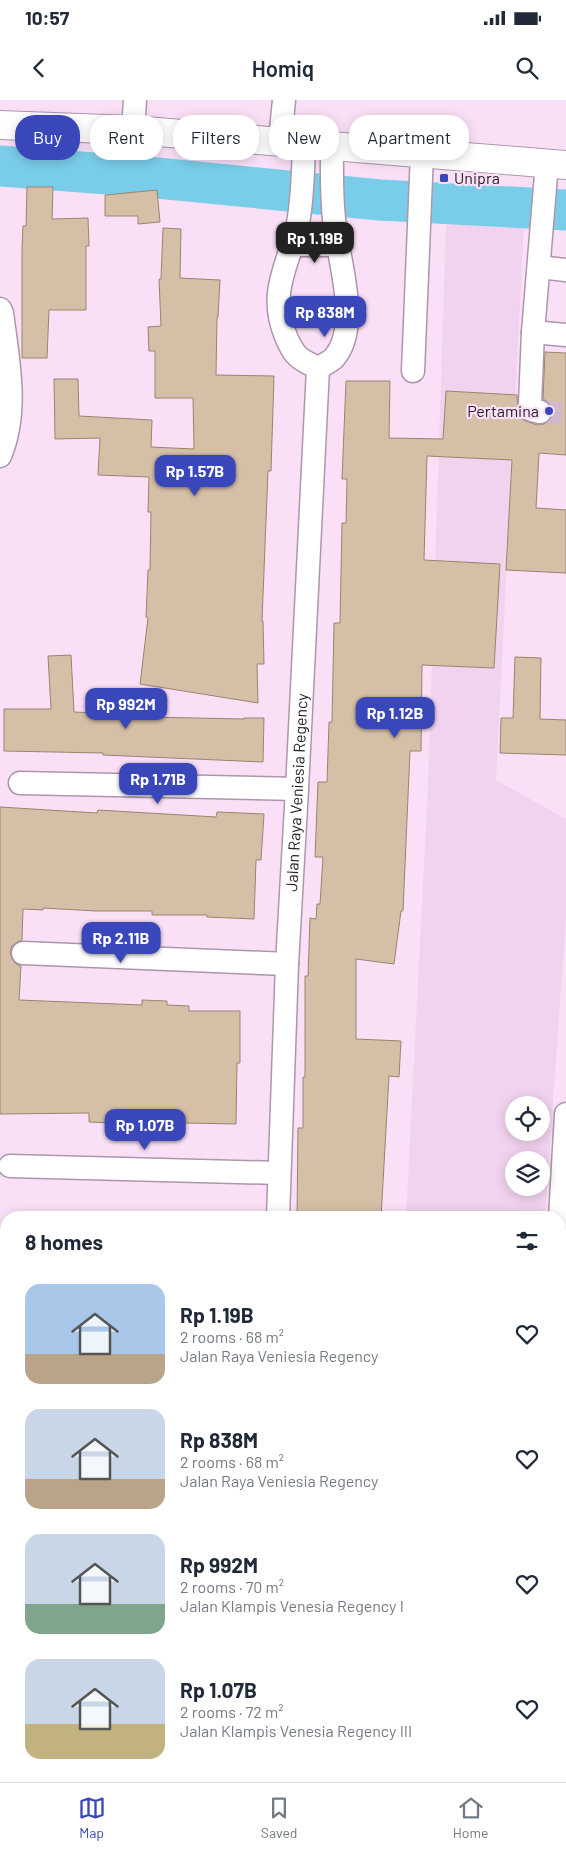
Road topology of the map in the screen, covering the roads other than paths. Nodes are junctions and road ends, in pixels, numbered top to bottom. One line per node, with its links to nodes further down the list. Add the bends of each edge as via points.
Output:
1 (135, 100): 3 (street)
2 (284, 100): 4 (street)
3 (134, 115)
4 (287, 115)
5 (0, 125): 6 (main road)
6 (90, 128)
7 (163, 132): 8 (main road)
8 (269, 140)
9 (469, 159): 13 (main road)
10 (297, 160): 15 (street, via 302,180 298,223)
11 (332, 160): 14 (street)
12 (422, 160): 22 (street)
13 (552, 170): 16 (street)
14 (336, 235): 15 (street); 21 (street, via 345,281 347,319 343,343 334,359)
15 (291, 245): 21 (street, via 277,299 280,322 294,354)
16 (539, 268): 17 (street); 19 (street)
17 (566, 270)
18 (0, 309): 24 (street, via 10,378 10,425)
19 (533, 332): 20 (street); 23 (street, via 530,404 532,410)
20 (566, 335)
21 (318, 368): 26 (street, Jalan Raya Veniesia Regency)
22 (413, 371)
23 (540, 412)
24 (0, 456)
25 (20, 783): 26 (street)
26 (297, 789): 28 (street, Jalan Raya Veniesia Regency)
27 (23, 953): 28 (street)
28 (287, 964): 31 (street, Jalan Raya Veniesia Regency)
29 (566, 1114): 33 (street)
30 (10, 1166): 31 (street)
31 (279, 1173): 32 (street, Jalan Raya Veniesia Regency)
32 (278, 1211)
33 (560, 1211)

